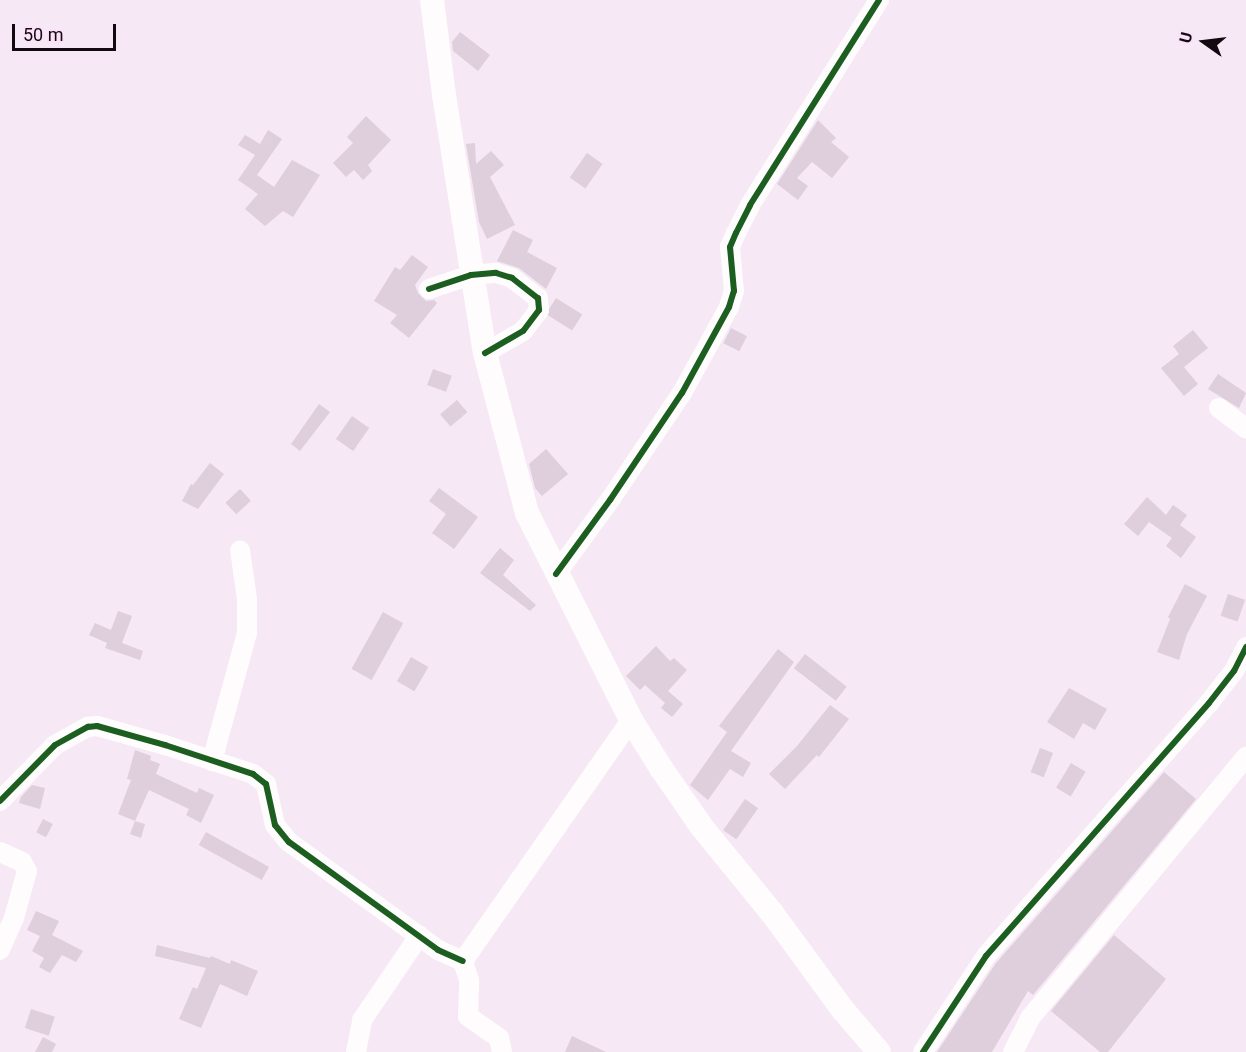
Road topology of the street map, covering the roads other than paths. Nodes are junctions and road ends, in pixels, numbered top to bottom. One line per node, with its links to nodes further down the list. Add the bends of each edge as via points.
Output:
1 (879, 0): 9 (street, via 736,233 730,247 734,291 729,308 682,393)
2 (430, 2): 3 (main road)
3 (471, 275): 4 (street); 5 (main road); 5 (street, via 496,273 512,278 538,297 540,304 523,331)
4 (429, 289)
5 (485, 353): 9 (main road, via 518,485)
6 (1220, 408): 7 (street)
7 (1246, 428)
8 (240, 550): 13 (street, via 247,633)
9 (556, 574): 11 (main road)
10 (1246, 646): 22 (street, via 1234,671 1209,703 986,956)
11 (631, 720): 18 (street); 21 (main road, via 700,826)
12 (1246, 757): 23 (street, via 1030,1018)
13 (212, 761): 14 (street, via 97,726 88,727 55,745); 16 (street, via 260,777 266,784 275,825 289,842)
14 (0, 801)
15 (0, 852): 17 (street, via 22,862 27,871)
16 (419, 936): 18 (street); 19 (street, via 362,1020)
17 (0, 950)
18 (463, 961): 20 (street, via 470,987 468,1016 499,1038)
19 (356, 1052)
20 (502, 1052)
21 (879, 1052)
22 (923, 1052)
23 (1013, 1052)

